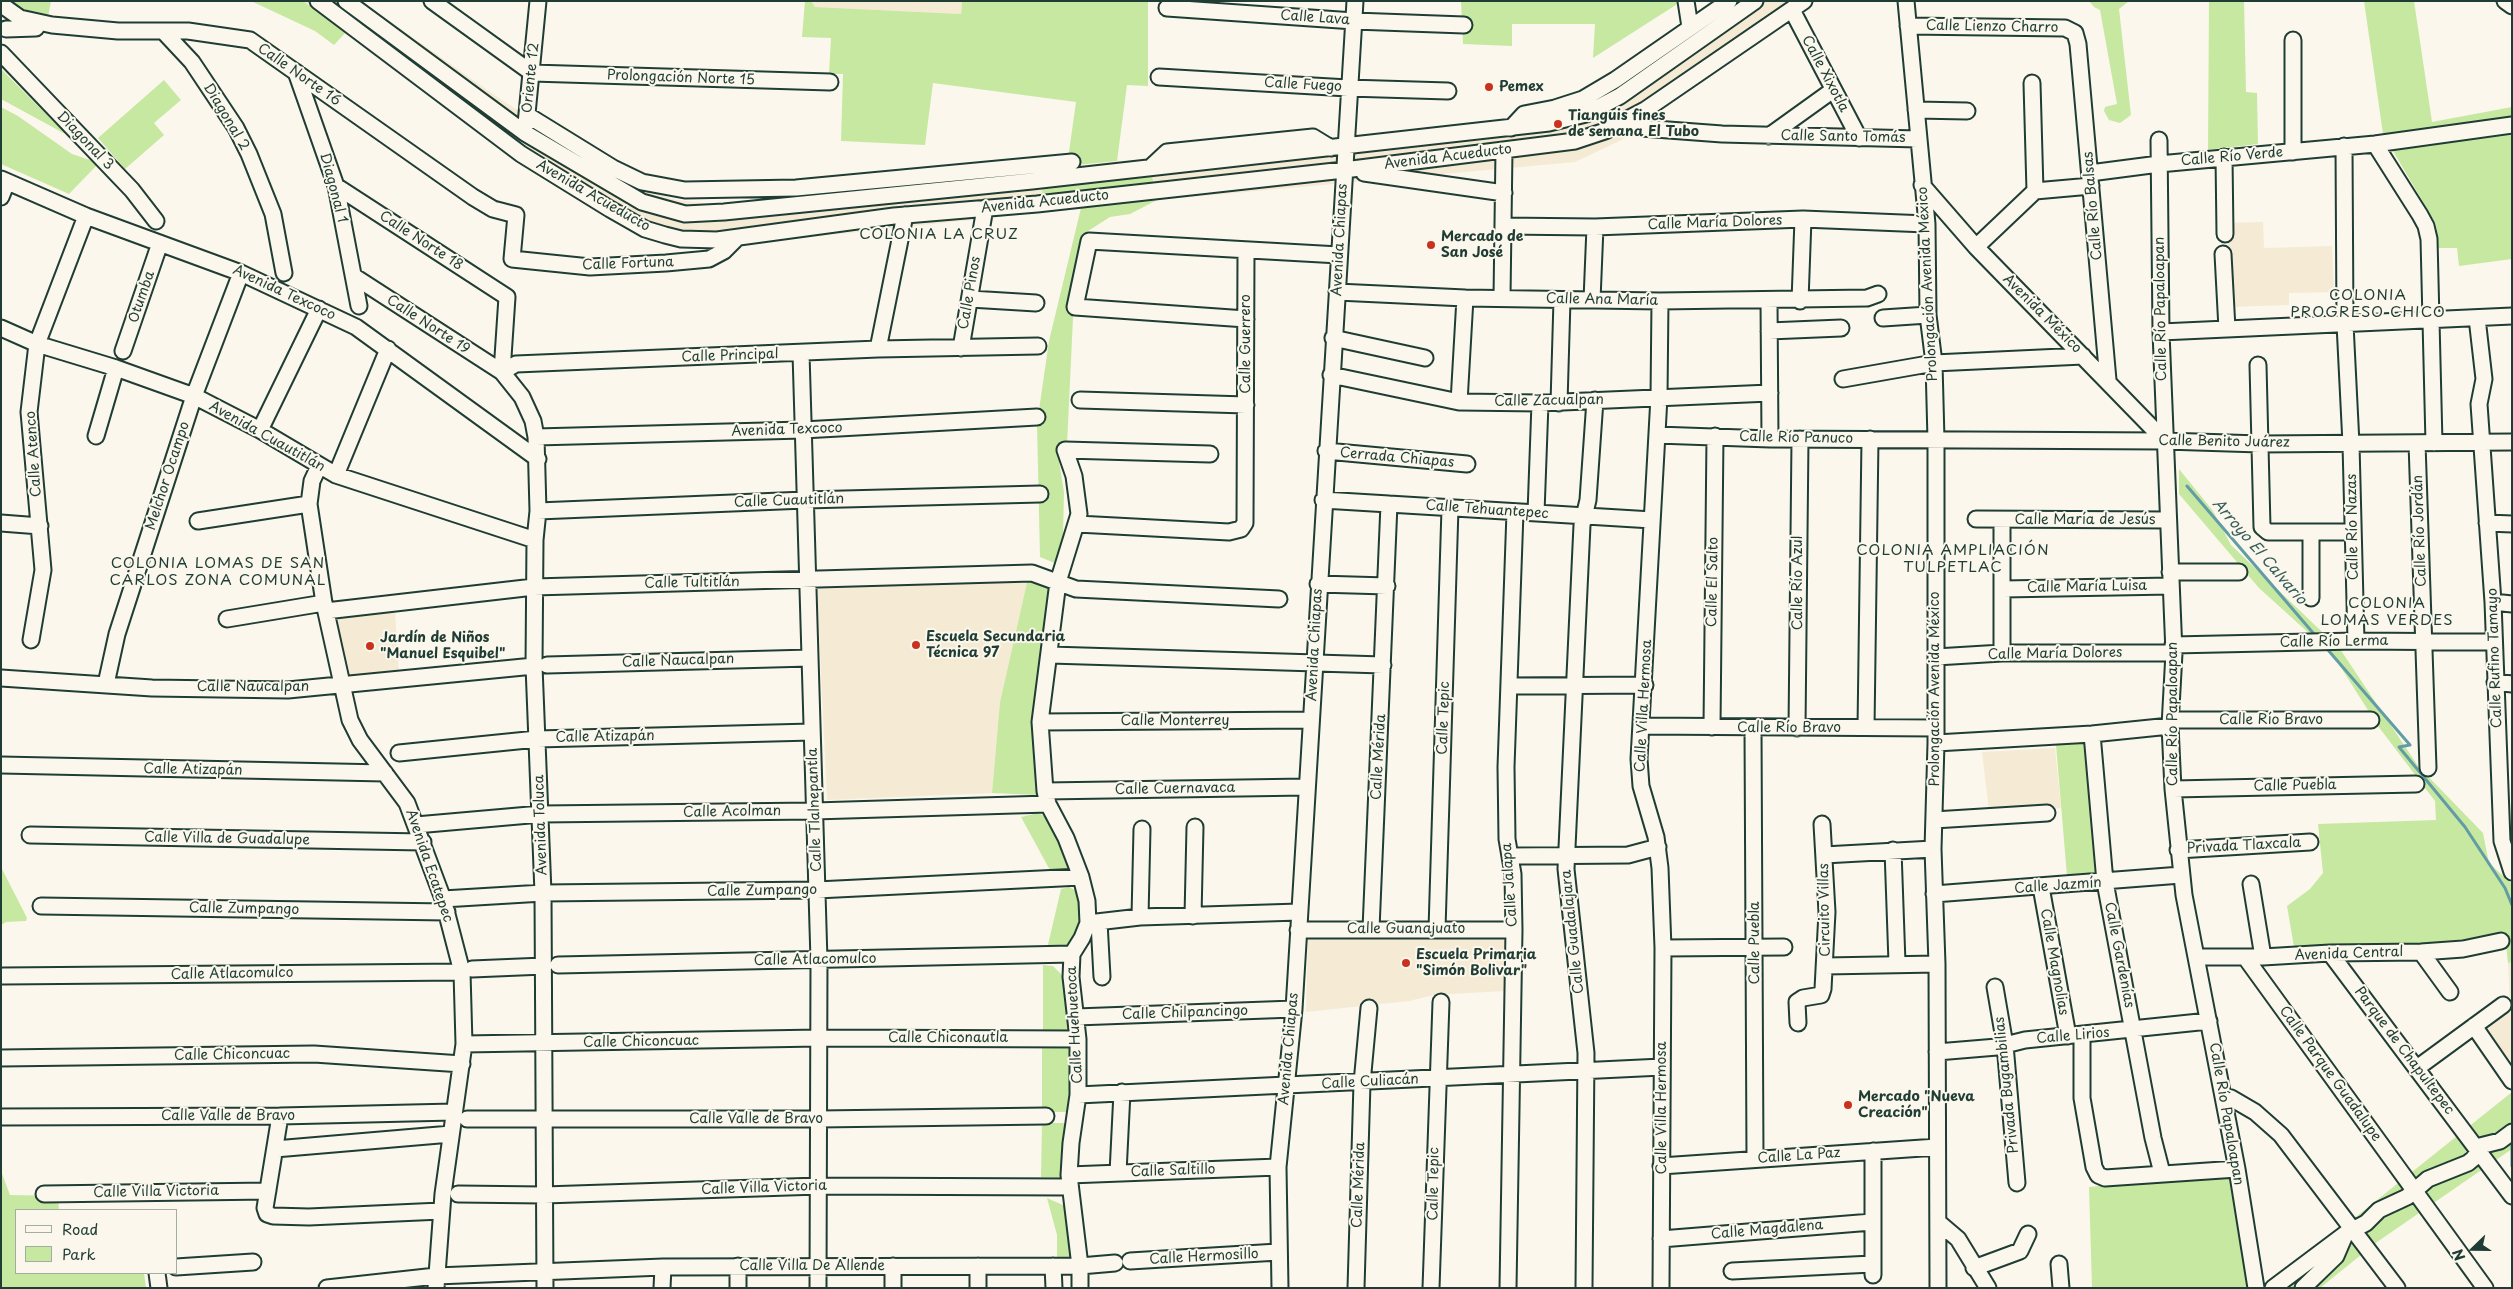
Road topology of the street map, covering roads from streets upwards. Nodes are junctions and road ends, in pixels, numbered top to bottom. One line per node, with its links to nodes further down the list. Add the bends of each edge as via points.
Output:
1 (318, 1): 50 (street, Avenida Acueducto)
2 (346, 1): 40 (street, Avenida Acueducto)
3 (432, 1): 27 (street)
4 (538, 1): 27 (street, Oriente 12)
5 (1355, 1): 16 (street, Avenida Chiapas)
6 (1686, 1): 20 (street)
7 (1729, 1): 20 (street)
8 (1755, 1): 39 (street, Avenida Acueducto, via 1620,96 1586,114)
9 (1804, 1): 15 (street, Avenida Acueducto)
10 (1906, 1): 19 (street, Prolongación Avenida México)
11 (2505, 1): 13 (street)
12 (4, 5): 17 (street, Calle Norte 16, via 20,18); 21 (street, Diagonal 3, via 8,19)
13 (2512, 6)
14 (1167, 8): 16 (street, Calle Lava)
15 (1792, 10): 32 (street, Calle Xixotla); 38 (street, Avenida Acueducto, via 1645,110)
16 (1354, 21): 18 (street, Calle Lava); 31 (street, Avenida Chiapas)
17 (52, 25): 21 (street, Calle Norte 16); 22 (street, Calle Norte 16)
18 (1464, 25)
19 (1908, 26): 23 (street, Calle Lienzo Charro, via 2065,28); 34 (street, Prolongación Avenida México)
20 (1690, 27): 39 (street, via 1583,99 1524,114)
21 (3, 31): 25 (street, Diagonal 3)
22 (163, 31): 26 (street, Calle Norte 16, via 188,31 250,40); 81 (street, Diagonal 2, via 192,62 236,128 249,154 273,214)
23 (2075, 33): 55 (street, Calle Río Balsas)
24 (2293, 40): 49 (street)
25 (6, 58): 66 (street, Diagonal 3, via 132,190)
26 (296, 72): 58 (street, Diagonal 1); 78 (street, Calle Norte 16, via 473,198 516,215)
27 (532, 73): 29 (street, Prolongación Norte 15); 36 (street, Oriente 12)
28 (1158, 76): 31 (street, Calle Fuego)
29 (830, 82)
30 (2032, 82): 59 (street)
31 (1348, 88): 33 (street, Calle Fuego); 47 (street, Avenida Chiapas)
32 (1833, 90): 41 (street, Calle Santo Tomás); 42 (street, Calle Xixotla)
33 (1448, 91)
34 (1916, 110): 35 (street); 43 (street, Prolongación Avenida México)
35 (1967, 111)
36 (527, 114): 40 (street, Oriente 12); 52 (street, via 613,168 642,182 685,190 796,188)
37 (2512, 125): 45 (street, Calle Río Verde)
38 (1615, 126): 41 (street, Calle Santo Tomás); 48 (street, Avenida Acueducto, via 1575,141)
39 (1511, 128): 47 (street, Avenida Acueducto)
40 (525, 133): 47 (street, Avenida Acueducto, via 642,202 685,214 1032,181); 50 (street, Oriente 12)
41 (1769, 136): 42 (street, Calle Santo Tomás)
42 (1859, 138): 43 (street, Calle Santo Tomás)
43 (1918, 139): 57 (street, Prolongación Avenida México)
44 (2159, 140): 53 (street, Calle Río Papaloapan)
45 (2374, 144): 46 (street, Calle Río Verde); 101 (street, via 2426,226)
46 (2344, 146): 49 (street, Calle Río Verde); 102 (street, Calle Río Nazas)
47 (1338, 147): 54 (street, Avenida Chiapas)
48 (1504, 150): 54 (street, Avenida Acueducto); 60 (street)
49 (2293, 152): 51 (street, Calle Río Verde)
50 (521, 154): 71 (street, Avenida Acueducto, via 645,229)
51 (2224, 157): 53 (street, Calle Río Verde); 70 (street)
52 (1072, 162)
53 (2159, 164): 55 (street, Calle Río Verde); 107 (street, Calle Río Papaloapan)
54 (1344, 170): 60 (street); 62 (street, Avenida Acueducto); 77 (street, Avenida Chiapas)
55 (2090, 179): 59 (street, Calle Río Verde); 124 (street, Calle Río Balsas)
56 (4, 180): 61 (street); 64 (street, Avenida Texcoco)
57 (1922, 185): 67 (street, Prolongación Avenida México); 74 (street, Avenida México)
58 (336, 186): 82 (street, Diagonal 1); 121 (street, Calle Norte 18, via 507,297)
59 (2035, 191): 74 (street)
60 (1504, 193): 68 (street)
61 (1, 197)
62 (984, 208): 63 (street, Avenida Acueducto); 87 (street, Calle Pinos)
63 (905, 215): 72 (street, Avenida Acueducto); 113 (street)
64 (86, 216): 73 (street, Avenida Texcoco); 109 (street, Calle Atenco)
65 (1803, 219): 67 (street, Calle María Dolores); 69 (street, Calle María Dolores); 90 (street)
66 (156, 220)
67 (1927, 224): 96 (street, Prolongación Avenida México)
68 (1503, 226): 69 (street, Calle María Dolores); 86 (street)
69 (1595, 227): 89 (street)
70 (2225, 234)
71 (665, 235): 72 (street, Avenida Acueducto, via 680,239); 79 (street)
72 (737, 238): 79 (street, Calle Fortuna, via 724,251 709,259)
73 (160, 244): 80 (street, Avenida Texcoco); 114 (street, Otumba)
74 (1976, 247): 116 (street, Avenida México)
75 (1246, 251): 77 (street); 100 (street, Calle Guerrero); 100 (street, via 1089,241 1075,307)
76 (2223, 254): 105 (street)
77 (1339, 255): 83 (street, Avenida Chiapas)
78 (512, 259): 79 (street, Calle Fortuna, via 590,267)
79 (666, 264)
80 (241, 272): 95 (street, Avenida Texcoco); 126 (street, Melchor Ocampo)
81 (284, 273)
82 (355, 277): 94 (street, Diagonal 1); 121 (street, Calle Norte 19)
83 (1337, 292): 85 (street, Calle Ana María); 108 (street, Avenida Chiapas)
84 (1872, 296): 90 (street, Calle Ana María)
85 (1465, 298): 86 (street, Calle Ana María); 130 (street)
86 (1502, 298): 88 (street, Calle Ana María)
87 (970, 299): 93 (street); 111 (street, Calle Pinos)
88 (1562, 300): 89 (street, Calle Ana María); 132 (street)
89 (1592, 300): 91 (street, Calle Ana María)
90 (1800, 300): 92 (street, Calle Ana María)
91 (1660, 301): 92 (street, Calle Ana María); 127 (street, Calle Villa Hermosa)
92 (1769, 301): 106 (street)
93 (1036, 303)
94 (359, 306)
95 (319, 309): 112 (street, Avenida Texcoco, via 356,326); 135 (street)
96 (1928, 315): 98 (street); 118 (street, Prolongación Avenida México)
97 (2512, 316): 99 (street)
98 (1883, 318)
99 (2477, 318): 101 (street); 146 (street, Calle Rufino Tamayo, via 2484,379 2479,396)
100 (1246, 319): 133 (street, Calle Guerrero)
101 (2430, 320): 102 (street); 149 (street)
102 (2345, 324): 105 (street); 151 (street, Calle Río Nazas)
103 (1, 328): 109 (street, Avenida Cuautitlán)
104 (1841, 328): 106 (street)
105 (2227, 329): 107 (street)
106 (1769, 331): 125 (street)
107 (2161, 332): 145 (street, Calle Río Papaloapan)
108 (1333, 338): 117 (street); 122 (street, Avenida Chiapas)
109 (37, 344): 120 (street, Avenida Cuautitlán); 177 (street, Calle Atenco, via 29,412)
110 (1038, 346): 111 (street, Calle Principal)
111 (961, 348): 113 (street, Calle Principal)
112 (388, 349): 154 (street, Avenida Texcoco); 157 (street)
113 (878, 349): 115 (street, Calle Principal)
114 (124, 351)
115 (801, 353): 121 (street, Calle Principal, via 516,364); 136 (street, Calle Tlalnepantla)
116 (2083, 356): 118 (street); 124 (street, Avenida México)
117 (1425, 358)
118 (1934, 363): 123 (street); 144 (street, Prolongación Avenida México)
119 (2258, 365): 150 (street)
120 (116, 368): 126 (street, Avenida Cuautitlán); 138 (street)
121 (502, 372): 140 (street, Avenida Toluca, via 522,397)
122 (1331, 374): 130 (street, Calle Zacualpan); 152 (street, Avenida Chiapas)
123 (1844, 379)
124 (2108, 380): 145 (street, Avenida México)
125 (1770, 393): 127 (street, Calle Zacualpan); 141 (street)
126 (194, 396): 135 (street, Avenida Cuautitlán); 209 (street, Melchor Ocampo, via 117,634)
127 (1659, 397): 129 (street, Calle Zacualpan); 137 (street, Calle Villa Hermosa)
128 (1080, 400): 133 (street)
129 (1595, 400): 132 (street, Calle Zacualpan); 167 (street, Calle Guadalajara)
130 (1459, 402): 131 (street, Calle Zacualpan)
131 (1540, 403): 132 (street, Calle Zacualpan); 166 (street)
132 (1559, 403)
133 (1246, 405): 175 (street, Calle Guerrero, via 1246,515 1241,528 1230,532)
134 (1037, 416): 136 (street, Avenida Texcoco)
135 (260, 430): 156 (street, Avenida Cuautitlán)
136 (803, 430): 140 (street, Avenida Texcoco); 159 (street, Calle Tlalnepantla)
137 (1657, 435): 139 (street, Calle Río Panuco); 170 (street, Calle Villa Hermosa)
138 (96, 436)
139 (1715, 436): 141 (street, Calle Río Panuco); 220 (street, Calle El Salto)
140 (536, 437): 154 (street, Avenida Toluca)
141 (1770, 439): 142 (street, Calle Río Panuco)
142 (1800, 439): 143 (street, Calle Río Panuco); 222 (street, Calle Río Azul)
143 (1870, 440): 144 (street, Calle Río Panuco); 223 (street)
144 (1936, 440): 145 (street, Calle Benito Juárez); 203 (street, Prolongación Avenida México)
145 (2165, 441): 150 (street, Calle Benito Juárez); 172 (street, Calle Río Papaloapan)
146 (2481, 442): 147 (street, Calle Benito Juárez); 149 (street, Calle Benito Juárez); 174 (street, Calle Rufino Tamayo)
147 (2512, 442)
148 (2417, 443): 149 (street, Calle Benito Juárez); 151 (street, Calle Benito Juárez); 197 (street, Calle Río Jordán)
149 (2434, 443)
150 (2260, 444): 151 (street, Calle Benito Juárez); 178 (street, via 2262,527 2268,532)
151 (2351, 444): 179 (street, Calle Río Nazas)
152 (1326, 451): 155 (street, Cerrada Chiapas); 160 (street, Avenida Chiapas)
153 (1210, 454): 175 (street, Calle Huehuetoca, via 1065,450 1074,476 1079,514)
154 (538, 459): 164 (street, Avenida Toluca)
155 (1467, 464)
156 (319, 466): 157 (street, Avenida Cuautitlán); 161 (street, Avenida Ecatepec, via 312,481)
157 (336, 476): 180 (street, Avenida Cuautitlán)
158 (1040, 494): 159 (street, Calle Cuautitlán)
159 (805, 500): 164 (street, Calle Cuautitlán); 183 (street, Calle Tlalnepantla)
160 (1323, 500): 162 (street, Calle Tehuantepec); 185 (street, Avenida Chiapas)
161 (309, 504): 169 (street); 193 (street, Avenida Ecatepec)
162 (1389, 504): 163 (street, Calle Tehuantepec); 186 (street, Calle Mérida)
163 (1450, 508): 165 (street, Calle Tehuantepec); 272 (street, Calle Tepic)
164 (538, 511): 180 (street, Avenida Toluca)
165 (1515, 512): 166 (street, Calle Tehuantepec); 213 (street, Calle Jalapa)
166 (1536, 513): 167 (street, Calle Tehuantepec)
167 (1585, 516): 170 (street, Calle Tehuantepec); 214 (street, Calle Guadalajara, via 1581,533)
168 (1976, 519): 171 (street, Calle María de Jesús)
169 (198, 520)
170 (1652, 520): 212 (street, Calle Villa Hermosa)
171 (2002, 520): 172 (street, Calle María de Jesús); 188 (street, Calle María de Jesús)
172 (2168, 520): 182 (street, Calle Río Papaloapan)
173 (1, 523): 177 (street)
174 (2487, 523): 176 (street); 191 (street, Calle Rufino Tamayo)
175 (1077, 524): 184 (street, Calle Huehuetoca)
176 (2512, 524)
177 (40, 526): 195 (street, Calle Atenco, via 43,570)
178 (2311, 532): 179 (street); 189 (street)
179 (2353, 532): 196 (street, Calle Río Nazas)
180 (535, 540): 187 (street, Avenida Toluca)
181 (2239, 572): 182 (street, Calle María Luisa)
182 (2170, 579): 188 (street, Calle María Luisa); 199 (street, Calle Río Papaloapan)
183 (808, 581): 184 (street, Calle Tultitlán, via 1032,573); 187 (street, Calle Tultitlán); 202 (street, Calle Tlalnepantla)
184 (1058, 582): 190 (street, Calle Tultitlán, via 1076,589); 201 (street, Calle Huehuetoca)
185 (1318, 584): 186 (street); 204 (street, Avenida Chiapas)
186 (1387, 586): 205 (street, Calle Mérida)
187 (534, 587): 193 (street, Calle Tultitlán); 206 (street, Avenida Toluca)
188 (2003, 589): 200 (street, Calle María de Jesús)
189 (2311, 598)
190 (1279, 600)
191 (2493, 602): 192 (street); 198 (street, Calle Rufino Tamayo)
192 (2512, 604)
193 (325, 607): 194 (street, Calle Tultitlán); 210 (street, Avenida Ecatepec)
194 (227, 619)
195 (32, 640)
196 (2356, 641): 197 (street, Calle Río Lerma); 199 (street, Calle Río Lerma)
197 (2424, 642): 198 (street, Calle Río Lerma); 231 (street, Calle Río Jordán)
198 (2494, 642): 208 (street, Calle Rufino Tamayo)
199 (2174, 649): 200 (street, Calle María Dolores); 218 (street, Calle Río Papaloapan)
200 (2002, 653): 203 (street, Calle María Dolores)
201 (1050, 655): 204 (street); 217 (street, Calle Huehuetoca)
202 (810, 658): 206 (street, Calle Naucalpan); 224 (street, Calle Tlalnepantla)
203 (1936, 658): 226 (street, Prolongación Avenida México)
204 (1314, 662): 205 (street); 215 (street, Avenida Chiapas)
205 (1383, 665): 271 (street, Calle Mérida)
206 (540, 666): 210 (street, Calle Naucalpan); 227 (street, Avenida Toluca)
207 (1, 678): 209 (street, Calle Naucalpan)
208 (2495, 682): 211 (street); 229 (street, Calle Rufino Tamayo)
209 (106, 684): 210 (street, Calle Naucalpan, via 288,690)
210 (341, 684): 232 (street, Avenida Ecatepec, via 350,720 360,740)
211 (2512, 684)
212 (1645, 685): 214 (street); 219 (street, Calle Villa Hermosa)
213 (1510, 686): 214 (street); 255 (street, Calle Jalapa, via 1506,767)
214 (1575, 687): 253 (street, Calle Guadalajara)
215 (1310, 720): 217 (street, Calle Monterrey); 234 (street, Avenida Chiapas)
216 (2372, 720): 218 (street, Calle Río Bravo)
217 (1040, 722): 236 (street, Calle Huehuetoca)
218 (2171, 723): 225 (street, Calle Río Bravo); 235 (street, Calle Río Papaloapan)
219 (1642, 726): 220 (street, Calle Río Bravo); 248 (street, Calle Villa Hermosa, via 1640,778)
220 (1712, 727): 221 (street, Calle Río Bravo)
221 (1753, 728): 222 (street, Calle Río Bravo); 278 (street, Calle Puebla)
222 (1797, 728): 223 (street, Calle Río Bravo)
223 (1866, 728): 226 (street, Calle Río Bravo)
224 (812, 732): 227 (street, Calle Atizapán); 237 (street, Calle Tlalnepantla)
225 (2092, 734): 226 (street, Calle Río Bravo); 259 (street, Calle Gardenías)
226 (1936, 735): 240 (street, Prolongación Avenida México)
227 (537, 739): 228 (street, Calle Atizapán); 238 (street, Avenida Toluca)
228 (398, 753)
229 (2506, 764): 250 (street, Calle Rufino Tamayo, via 2502,841)
230 (1, 766): 232 (street, Calle Atizapán)
231 (2428, 768)
232 (386, 773): 242 (street, Avenida Ecatepec, via 407,803)
233 (2416, 784): 235 (street, Calle Puebla)
234 (1306, 787): 236 (street, Calle Cuernavaca); 267 (street, Avenida Chiapas)
235 (2173, 789): 252 (street, Calle Río Papaloapan)
236 (1046, 797): 237 (street, Calle Acolman); 258 (street, Calle Huehuetoca)
237 (814, 811): 238 (street, Calle Acolman); 262 (street, Calle Tlalnepantla)
238 (541, 814): 242 (street, Calle Acolman); 263 (street, Avenida Toluca)
239 (2046, 814): 240 (street)
240 (1934, 820): 249 (street, Prolongación Avenida México)
241 (1822, 824): 254 (street, Circuito Villas)
242 (416, 825): 246 (street, Avenida Ecatepec)
243 (1195, 827): 268 (street)
244 (1142, 829): 269 (street)
245 (30, 835): 246 (street, Calle Villa de Guadalupe)
246 (423, 842): 265 (street, Avenida Ecatepec)
247 (2310, 842): 252 (street, Privada Tlaxcala)
248 (1658, 847): 253 (street, via 1628,855); 277 (street, Calle Villa Hermosa)
249 (1929, 849): 251 (street, Circuito Villas); 264 (street, Prolongación Avenida México)
250 (2508, 849): 256 (street, Calle Rufino Tamayo)
251 (1893, 850): 254 (street, Circuito Villas); 286 (street)
252 (2178, 850): 257 (street, Calle Río Papaloapan)
253 (1566, 855): 255 (street); 315 (street, Calle Guadalajara)
254 (1824, 855): 289 (street, Circuito Villas)
255 (1510, 856): 274 (street, Calle Jalapa)
256 (2512, 872)
257 (2181, 876): 259 (street, Calle Jazmín); 282 (street, Calle Río Papaloapan)
258 (1081, 877): 262 (street, Calle Zumpango); 270 (street, Calle Huehuetoca)
259 (2105, 882): 261 (street, Calle Jazmín); 303 (street, Calle Gardenías)
260 (2251, 884): 284 (street)
261 (2041, 887): 264 (street, Calle Jazmín); 304 (street, Calle Magnolias)
262 (817, 890): 263 (street, Calle Zumpango); 285 (street, Calle Tlalnepantla)
263 (543, 893): 265 (street, Calle Zumpango); 288 (street, Avenida Toluca)
264 (1934, 894): 287 (street, Prolongación Avenida México)
265 (445, 905): 266 (street, Calle Zumpango); 290 (street, Avenida Ecatepec)
266 (41, 906)
267 (1299, 912): 268 (street); 273 (street, Avenida Chiapas)
268 (1193, 916): 269 (street)
269 (1140, 917): 270 (street)
270 (1094, 923): 281 (street, Calle Huehuetoca); 292 (street)
271 (1371, 928): 272 (street, Calle Guanajuato); 273 (street, Calle Guanajuato)
272 (1438, 929): 274 (street, Calle Guanajuato)
273 (1298, 930): 298 (street, Avenida Chiapas)
274 (1514, 930): 316 (street, Calle Jalapa)
275 (2501, 942): 279 (street, Avenida Central)
276 (1784, 947): 278 (street)
277 (1663, 948): 278 (street); 313 (street, Calle Villa Hermosa)
278 (1755, 949): 336 (street, Calle Puebla)
279 (2420, 952): 280 (street, Avenida Central); 294 (street)
280 (2330, 953): 284 (street, Avenida Central); 314 (street, Parque de Chapultepec)
281 (1072, 954): 285 (street, Calle Atlacomulco); 299 (street, Calle Huehuetoca)
282 (2196, 957): 283 (street, Avenida Central); 300 (street, Calle Río Papaloapan)
283 (2245, 957): 284 (street, Avenida Central); 345 (street, Calle Parque Guadalupe)
284 (2263, 957)
285 (819, 960): 288 (street, Calle Atlacomulco); 305 (street, Calle Tlalnepantla)
286 (1897, 963): 287 (street, Circuito Villas); 289 (street, Circuito Villas)
287 (1937, 964): 310 (street, Prolongación Avenida México)
288 (551, 965): 290 (street, Calle Atlacomulco); 308 (street, Avenida Toluca)
289 (1825, 966): 301 (street, Circuito Villas, via 1822,994 1797,1002)
290 (467, 971): 291 (street, Calle Atlacomulco); 307 (street, Avenida Ecatepec)
291 (2, 976)
292 (1102, 977)
293 (1995, 987): 309 (street, Privada Bugambilias)
294 (2450, 992)
295 (1441, 1002): 317 (street, Calle Tepic)
296 (2502, 1005): 302 (street)
297 (1369, 1008): 319 (street, Calle Mérida)
298 (1294, 1009): 299 (street, Calle Chilpancingo); 320 (street, Avenida Chiapas)
299 (1076, 1017): 306 (street, Calle Huehuetoca)
300 (2209, 1021): 303 (street, Calle Lirios); 323 (street, Calle Río Papaloapan)
301 (1798, 1023)
302 (2474, 1026): 314 (street); 318 (street)
303 (2134, 1031): 304 (street, Calle Lirios); 341 (street, Calle Gardenías)
304 (2075, 1036): 309 (street, Calle Lirios, via 2025,1040); 341 (street, Calle Magnolias, via 2082,1098 2098,1175 2105,1178)
305 (819, 1038): 306 (street, Calle Chiconautla); 308 (street, Calle Chiconcuac); 328 (street, Calle Tlalnepantla)
306 (1078, 1039): 322 (street, Calle Huehuetoca)
307 (464, 1044): 308 (street, Calle Chiconcuac); 312 (street, Avenida Ecatepec)
308 (544, 1044): 329 (street, Avenida Toluca)
309 (2005, 1046): 310 (street, Calle Lirios); 343 (street, Privada Bugambilias)
310 (1937, 1052): 332 (street, Prolongación Avenida México)
311 (1, 1058): 312 (street, Calle Chiconcuac, via 314,1054)
312 (462, 1064): 324 (street, Avenida Ecatepec)
313 (1662, 1067): 315 (street, Calle Culiacán); 337 (street, Calle Villa Hermosa)
314 (2417, 1068): 333 (street, Parque de Chapultepec)
315 (1586, 1072): 316 (street, Calle Culiacán); 386 (street, Calle Guadalajara)
316 (1512, 1075): 317 (street, Calle Culiacán); 385 (street, Calle Jalapa)
317 (1437, 1080): 319 (street, Calle Culiacán); 384 (street, Calle Tepic)
318 (2512, 1081)
319 (1362, 1082): 320 (street, Calle Culiacán); 383 (street, Calle Mérida)
320 (1286, 1086): 321 (street, Calle Culiacán); 338 (street, Avenida Chiapas)
321 (1122, 1092): 322 (street, Calle Culiacán); 340 (street)
322 (1078, 1095): 342 (street, Calle Huehuetoca, via 1071,1143)
323 (2224, 1097): 339 (street, Calle Río Papaloapan); 354 (street, via 2255,1112 2281,1135)
324 (461, 1115): 325 (street, Calle Valle de Bravo); 329 (street, Calle Valle de Bravo); 331 (street, Avenida Ecatepec)
325 (280, 1116): 327 (street, Calle Valle de Bravo); 334 (street)
326 (1046, 1116): 328 (street, Calle Valle de Bravo)
327 (1, 1117)
328 (818, 1119): 329 (street, Calle Valle de Bravo); 344 (street, Calle Tlalnepantla)
329 (545, 1120): 349 (street, Avenida Toluca)
330 (2512, 1132): 333 (street, via 2500,1141)
331 (451, 1134): 334 (street); 351 (street, Avenida Ecatepec)
332 (1937, 1147): 335 (street, Calle La Paz); 353 (street, Prolongación Avenida México)
333 (2478, 1149): 345 (street, via 2468,1163 2428,1179); 350 (street, Parque de Chapultepec)
334 (275, 1150): 346 (street)
335 (1873, 1151): 336 (street, Calle La Paz); 352 (street)
336 (1755, 1159): 337 (street, Calle La Paz)
337 (1661, 1166): 356 (street, Calle Villa Hermosa)
338 (1278, 1167): 340 (street, Calle Saltillo); 357 (street, Avenida Chiapas)
339 (2237, 1169): 341 (street); 391 (street, Calle Río Papaloapan)
340 (1118, 1173): 342 (street, Calle Saltillo)
341 (2162, 1173)
342 (1070, 1181): 344 (street, Calle Villa Victoria); 364 (street, Calle Huehuetoca)
343 (2017, 1183)
344 (819, 1186): 349 (street, Calle Villa Victoria); 367 (street, Calle Tlalnepantla)
345 (2415, 1190): 354 (street); 395 (street, Calle Parque Guadalupe)
346 (268, 1191): 347 (street, Calle Villa Victoria); 351 (street, via 265,1208 273,1216)
347 (44, 1194)
348 (458, 1194): 349 (street, Calle Villa Victoria)
349 (544, 1195): 371 (street, Avenida Toluca)
350 (2512, 1196)
351 (441, 1211): 372 (street, Avenida Ecatepec)
352 (1872, 1222): 356 (street, Calle Magdalena); 369 (street, via 1873,1270)
353 (1938, 1222): 368 (street, via 1958,1239); 388 (street, Prolongación Avenida México)
354 (2349, 1232): 392 (street); 393 (street, via 2336,1256); 394 (street)
355 (2028, 1234): 368 (street, via 2020,1251)
356 (1661, 1239): 387 (street, Calle Villa Hermosa)
357 (1278, 1252): 364 (street, Calle Hermosillo); 382 (street, Avenida Chiapas)
358 (253, 1262): 365 (street)
359 (2059, 1264): 390 (street)
360 (738, 1266): 366 (street, Calle Villa De Allende); 367 (street, Calle Villa De Allende); 376 (street)
361 (893, 1266): 362 (street, Calle Villa De Allende); 367 (street, Calle Villa De Allende); 378 (street)
362 (978, 1266): 363 (street, Calle Villa De Allende); 379 (street)
363 (1053, 1266): 364 (street, Calle Villa De Allende); 380 (street)
364 (1080, 1266): 381 (street, Calle Huehuetoca)
365 (178, 1267)
366 (663, 1267): 371 (street, Calle Villa De Allende); 375 (street)
367 (818, 1268): 377 (street, Calle Tlalnepantla)
368 (1974, 1268): 389 (street)
369 (1732, 1271)
370 (157, 1274): 373 (street)
371 (545, 1280): 372 (street, Calle Villa De Allende)
372 (436, 1282): 374 (street, Calle Villa De Allende)
373 (159, 1288)
374 (327, 1288)
375 (662, 1288)
376 (738, 1288)
377 (818, 1288)
378 (893, 1288)
379 (978, 1288)
380 (1054, 1288)
381 (1080, 1288)
382 (1280, 1288)
383 (1356, 1288)
384 (1431, 1288)
385 (1508, 1288)
386 (1584, 1288)
387 (1661, 1288)
388 (1938, 1288)
389 (1988, 1288)
390 (2061, 1288)
391 (2256, 1288)
392 (2273, 1288)
393 (2304, 1288)
394 (2397, 1288)
395 (2485, 1288)

